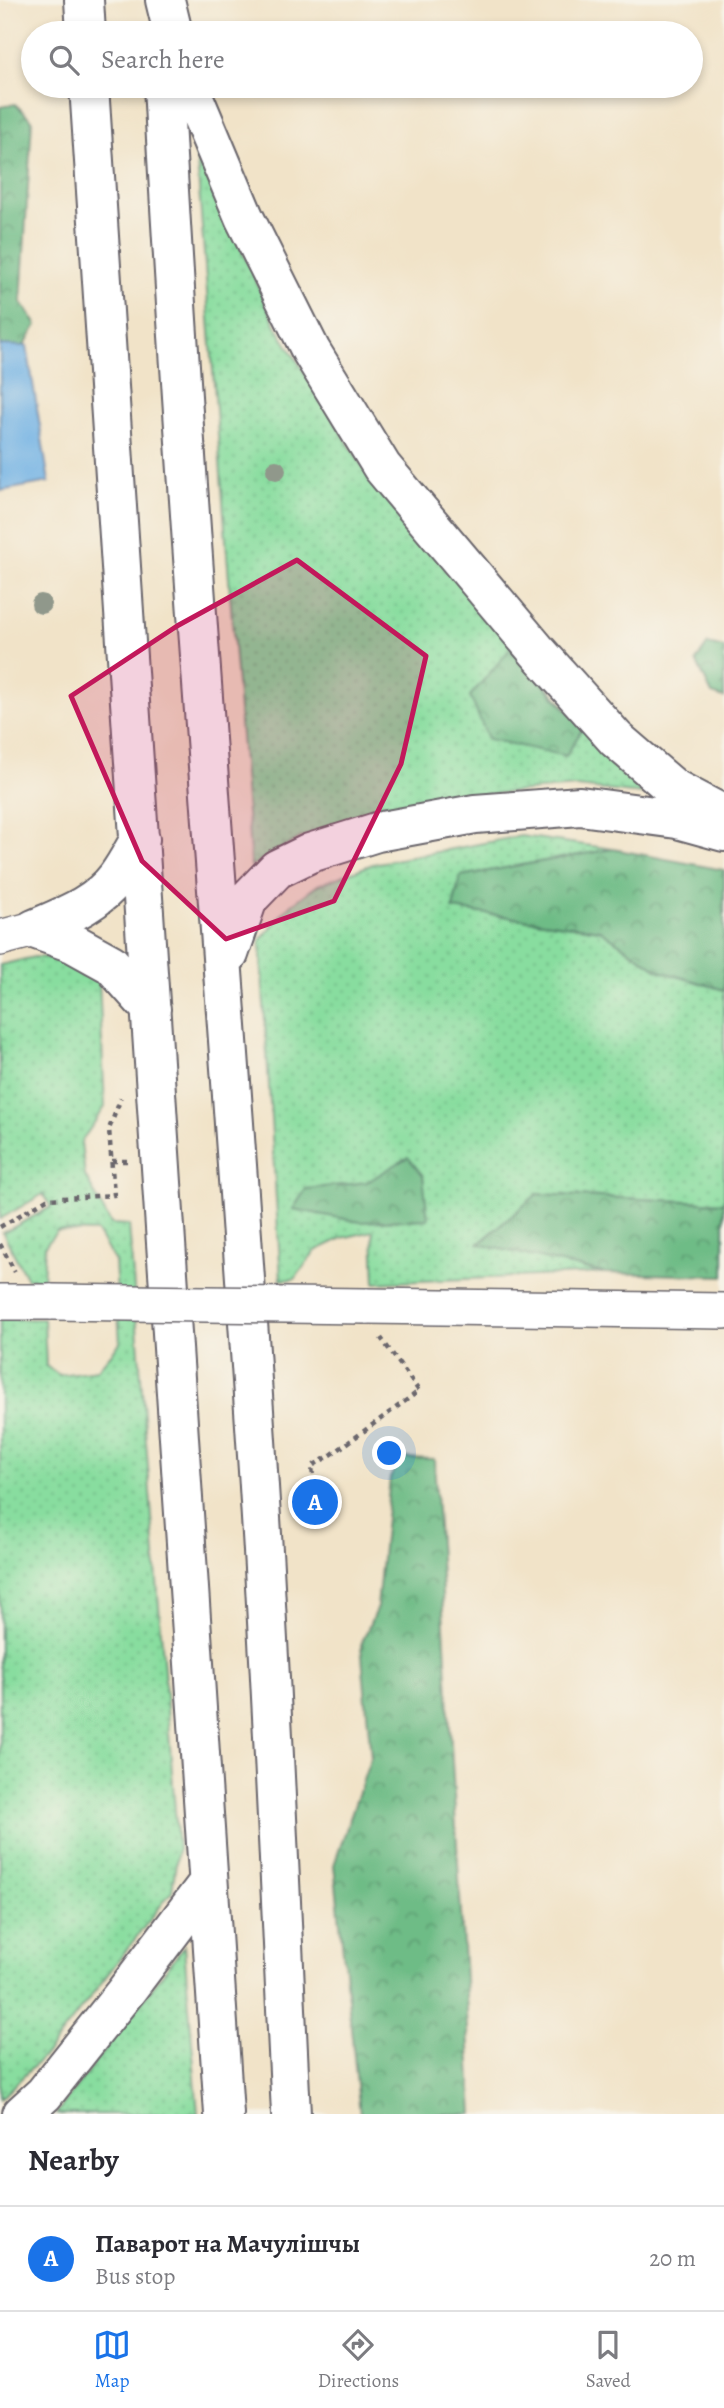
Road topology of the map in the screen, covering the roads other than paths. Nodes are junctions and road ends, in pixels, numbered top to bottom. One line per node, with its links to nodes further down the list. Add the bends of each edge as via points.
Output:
1 (83, 0): 4 (highway)
2 (159, 0): 5 (highway)
3 (165, 0): 6 (highway)
4 (85, 21)
5 (160, 21)
6 (170, 21)
7 (90, 98): 12 (highway)
8 (164, 98): 14 (highway)
9 (193, 98): 10 (highway, via 244,217 311,351 382,467 616,739 673,788)
10 (724, 815)
11 (724, 832): 14 (highway, via 677,819 580,806 475,814 377,832 310,853 277,869 247,899)
12 (140, 839): 13 (highway, via 117,877 101,893 82,907); 15 (highway)
13 (17, 933): 15 (highway, via 73,943 111,964)
14 (224, 969): 21 (highway, via 260,1506)
15 (151, 1009): 18 (highway)
16 (8, 1288): 17 (street, bridge, via 52,1302 370,1318)
17 (724, 1311)
18 (208, 1883): 19 (highway, via 44,2094); 20 (highway)
19 (22, 2114)
20 (225, 2114)
21 (291, 2114)

